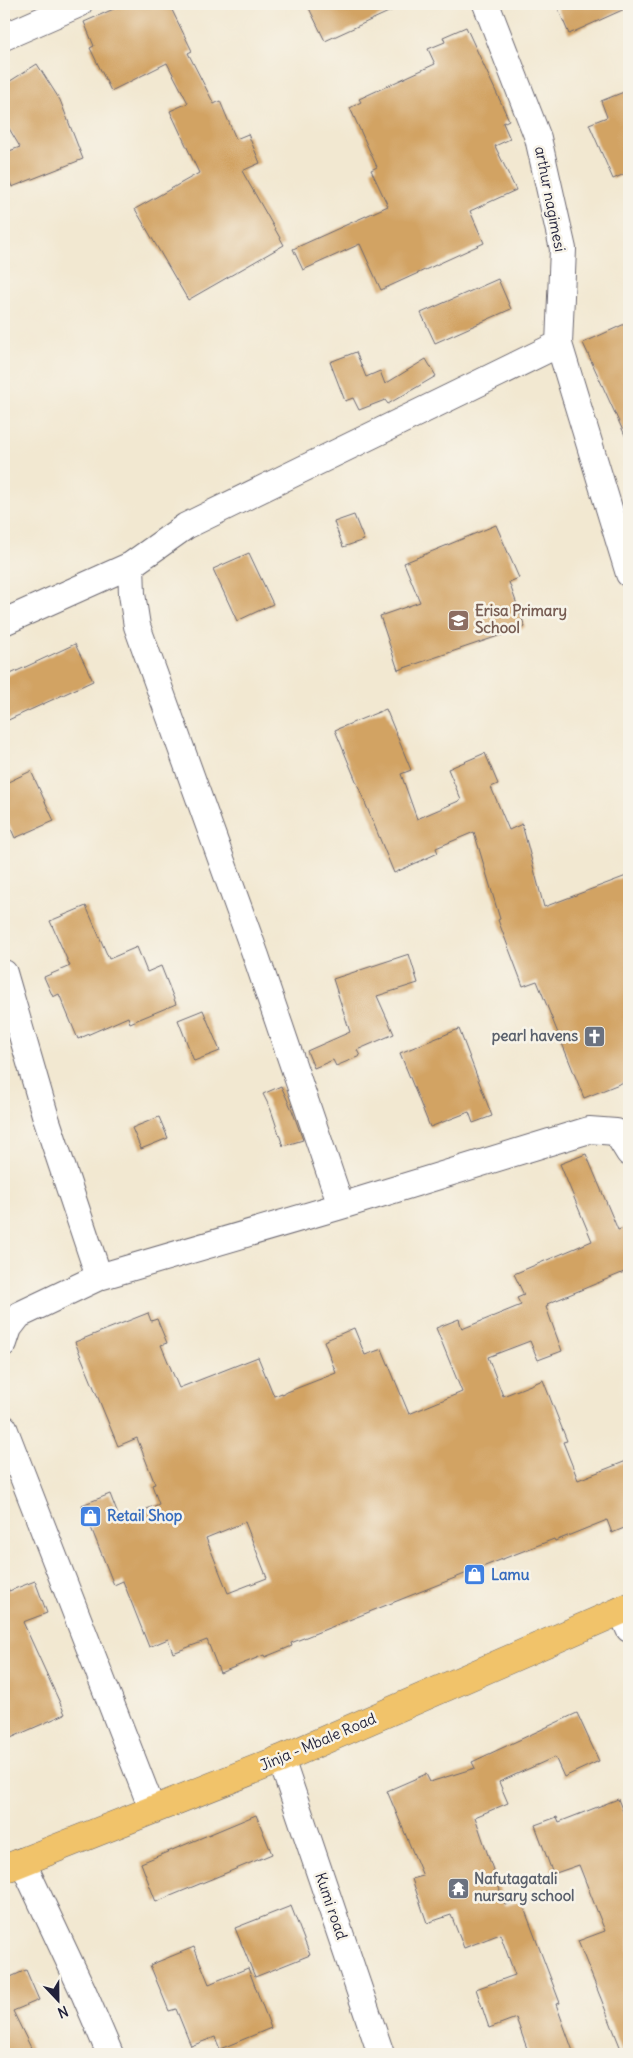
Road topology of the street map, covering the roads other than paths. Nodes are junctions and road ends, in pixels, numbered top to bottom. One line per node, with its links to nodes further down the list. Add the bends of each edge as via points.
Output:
1 (79, 4): 3 (street)
2 (486, 4): 4 (street, arthur nagimesi, via 538,138 563,249)
3 (4, 37)
4 (559, 344): 5 (street, via 186,526); 6 (street, arthur nagimesi)
5 (131, 565): 7 (street); 10 (street, via 137,626 256,956)
6 (629, 574)
7 (4, 622)
8 (4, 973): 11 (street, via 46,1118)
9 (629, 1154): 10 (street, via 616,1132 589,1130)
10 (341, 1206): 11 (street)
11 (100, 1277): 12 (street, via 19,1315 9,1328)
12 (4, 1343)
13 (4, 1428): 16 (street)
14 (627, 1616): 15 (main road, Jinja - Mbale Road)
15 (281, 1758): 16 (main road, Jinja - Mbale Road); 19 (street, Kumi road)
16 (152, 1809): 17 (main road, Jinja - Mbale Road)
17 (13, 1865): 18 (street)
18 (110, 2054)
19 (381, 2054)

